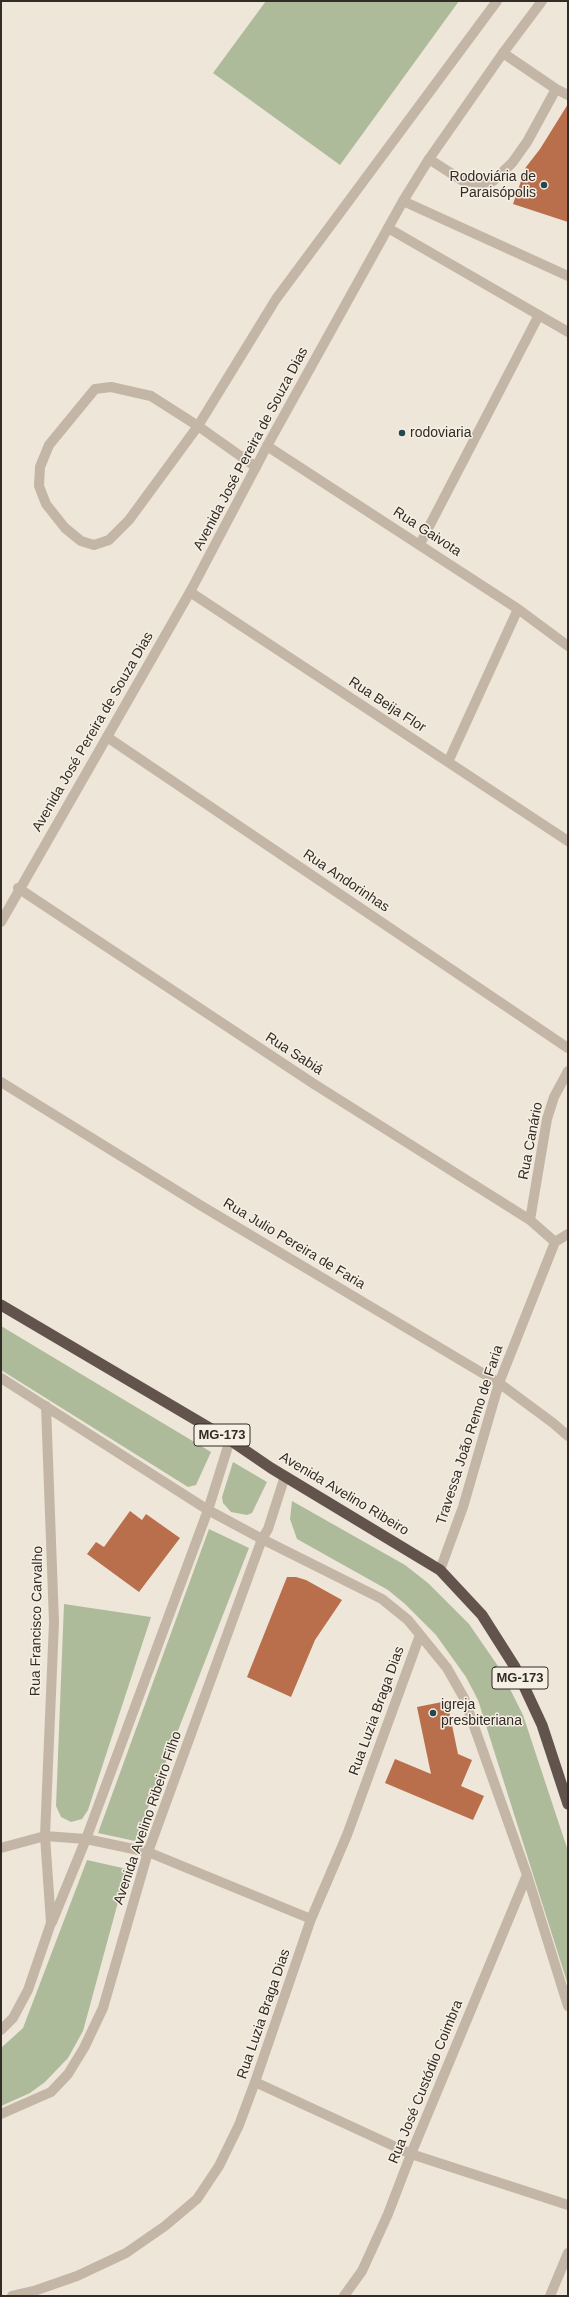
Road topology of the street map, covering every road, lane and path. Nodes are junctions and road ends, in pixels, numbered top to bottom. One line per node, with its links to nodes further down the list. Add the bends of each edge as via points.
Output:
1 (497, 1): 12 (street, via 276,299)
2 (542, 1): 3 (street, Avenida José Pereira de Souza Dias)
3 (503, 53): 4 (street); 6 (street, Avenida José Pereira de Souza Dias)
4 (556, 89): 5 (street); 6 (street, via 527,142 512,163 493,181 463,181)
5 (568, 95)
6 (429, 159): 7 (street, Avenida José Pereira de Souza Dias)
7 (403, 201): 8 (street, Avenida José Pereira de Souza Dias); 9 (street)
8 (388, 228): 10 (street); 13 (street, Avenida José Pereira de Souza Dias)
9 (568, 276)
10 (539, 315): 11 (street); 15 (street)
11 (568, 332)
12 (198, 426): 12 (street, via 151,396 111,387 95,389 49,445 40,467 39,486 46,504 65,528 81,541 94,545 109,540 129,520); 14 (street)
13 (267, 446): 14 (street, Avenida José Pereira de Souza Dias); 15 (street, Rua Gaivota)
14 (256, 467): 16 (street, Avenida José Pereira de Souza Dias)
15 (420, 544): 17 (street, Rua Gaivota)
16 (190, 592): 19 (street, Avenida José Pereira de Souza Dias); 20 (street, Rua Beija Flor)
17 (518, 609): 18 (street, Rua Gaivota); 20 (street)
18 (568, 646)
19 (108, 737): 22 (street, Avenida José Pereira de Souza Dias); 24 (street, Rua Andorinhas)
20 (448, 762): 21 (street, Rua Beija Flor)
21 (568, 841)
22 (18, 888): 23 (street, Avenida José Pereira de Souza Dias); 27 (street, Rua Sabiá, via 314,1084)
23 (1, 922)
24 (568, 1048)
25 (568, 1071): 27 (street, Rua Canário, via 554,1097 547,1119)
26 (1, 1082): 32 (street, Rua Julio Pereira de Faria, via 200,1205)
27 (530, 1220): 29 (street, Rua Sabiá)
28 (568, 1234): 29 (street)
29 (555, 1242): 32 (street, Travessa João Remo de Faria)
30 (1, 1305): 35 (highway, Avenida Avelino Ribeiro / MG-173)
31 (1, 1378): 33 (street)
32 (499, 1383): 34 (street, Rua Julio Pereira de Faria); 39 (street, Travessa João Remo de Faria, via 463,1507)
33 (46, 1406): 37 (street); 42 (street, Rua Francisco Carvalho, via 54,1622)
34 (568, 1436)
35 (230, 1440): 36 (highway, Avenida Avelino Ribeiro / MG-173); 37 (street)
36 (285, 1476): 38 (street, Avenida Avelino Ribeiro Filho, via 268,1529); 39 (highway, Avenida Avelino Ribeiro / MG-173)
37 (208, 1510): 38 (street); 43 (street)
38 (262, 1539): 40 (street, via 382,1599 408,1620); 45 (street, Avenida Avelino Ribeiro Filho)
39 (440, 1570): 41 (highway, Avenida Avelino Ribeiro / MG-173, via 482,1615 515,1667 542,1725)
40 (420, 1635): 46 (street, via 447,1668 464,1698); 47 (street, Rua Luzia Braga Dias, via 347,1835)
41 (568, 1804)
42 (45, 1836): 43 (street); 44 (street); 48 (street)
43 (86, 1839): 45 (street); 48 (street)
44 (1, 1848)
45 (148, 1852): 47 (street); 52 (street, Avenida Avelino Ribeiro Filho, via 103,2008 84,2048 68,2074 51,2092)
46 (527, 1875): 49 (street); 53 (street, Rua José Custódio Coimbra)
47 (311, 1919): 51 (street, Rua Luzia Braga Dias)
48 (51, 1923): 50 (street, via 28,1990 12,2018)
49 (568, 2006)
50 (1, 2030)
51 (255, 2082): 53 (street); 56 (street, Rua Luzia Braga Dias, via 219,2166 197,2199 165,2226 126,2253)
52 (1, 2114)
53 (411, 2154): 54 (street); 58 (street, Rua José Custódio Coimbra, via 362,2271)
54 (568, 2205)
55 (568, 2253): 59 (street)
56 (35, 2294): 57 (street, Rua Luzia Braga Dias)
57 (12, 2296)
58 (344, 2296)
59 (550, 2296)

